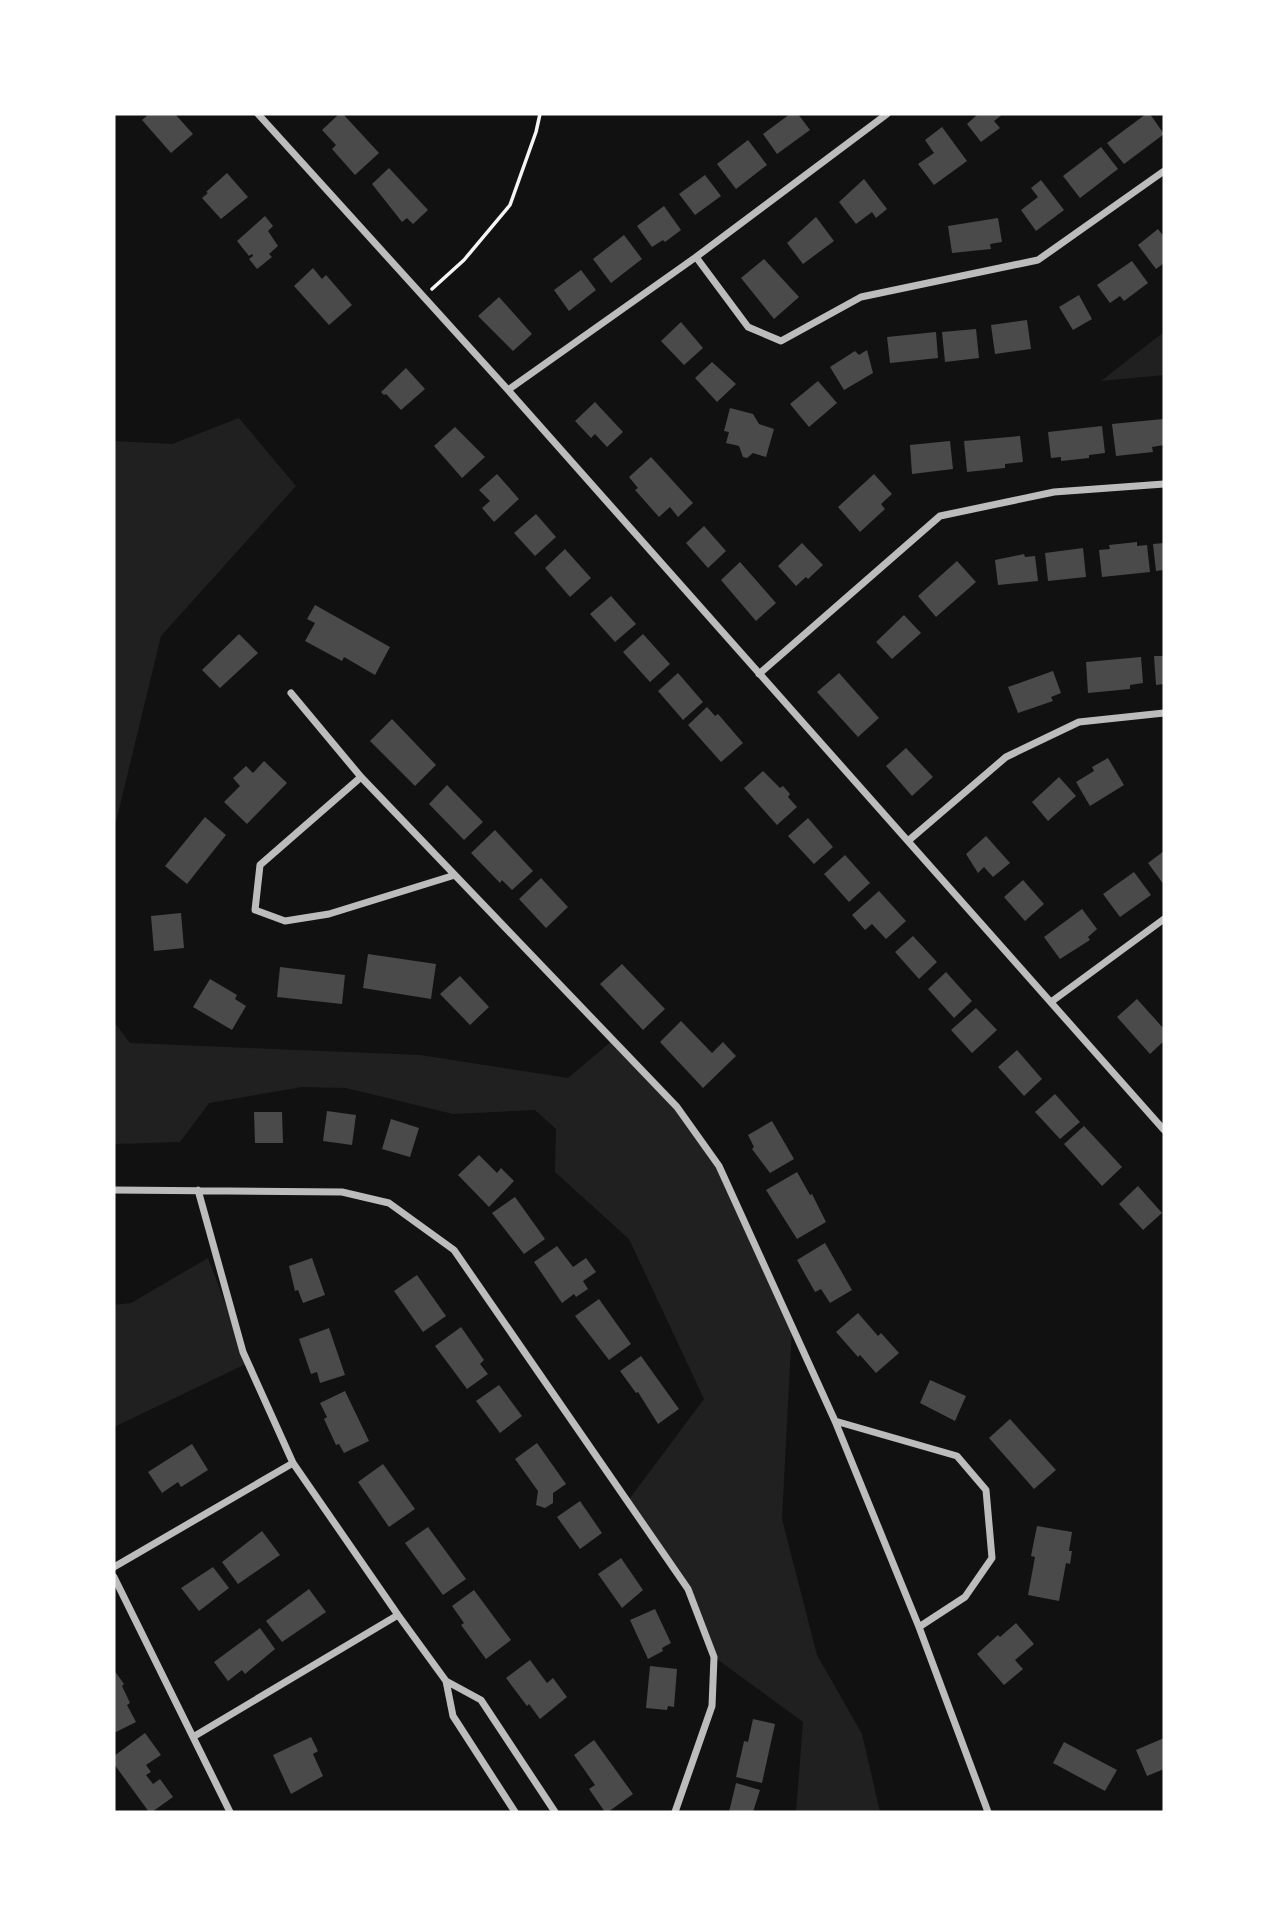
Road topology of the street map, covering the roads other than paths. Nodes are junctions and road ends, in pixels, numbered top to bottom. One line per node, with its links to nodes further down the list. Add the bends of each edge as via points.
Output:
1 (258, 114): 5 (street)
2 (887, 114): 4 (street)
3 (1164, 171): 4 (street, via 1038,260 861,297 781,341 748,327)
4 (696, 257): 5 (street)
5 (508, 390): 7 (street)
6 (1164, 484): 7 (street, via 1054,492 940,516)
7 (759, 674): 11 (street)
8 (291, 693): 10 (street)
9 (1164, 713): 11 (street, via 1079,722 1006,757)
10 (362, 777): 12 (street); 12 (street, via 260,864 255,910 285,921 329,914)
11 (908, 841): 14 (street)
12 (455, 875): 18 (street, via 677,1107 719,1166)
13 (1164, 919): 14 (street)
14 (1051, 1002): 15 (street)
15 (1164, 1130)
16 (114, 1190): 17 (street)
17 (198, 1190): 19 (street, via 243,1352); 29 (street, via 342,1192 389,1203 454,1250 688,1589 714,1657 712,1706)
18 (835, 1421): 23 (street); 23 (street, via 957,1456 986,1490 992,1558 965,1597)
19 (293, 1463): 20 (street); 22 (street)
20 (114, 1567)
21 (114, 1577): 25 (street)
22 (398, 1615): 24 (street); 25 (street)
23 (919, 1626): 30 (street)
24 (446, 1681): 27 (street, via 453,1716); 28 (street, via 481,1700)
25 (193, 1737): 26 (street)
26 (230, 1812)
27 (515, 1812)
28 (555, 1812)
29 (675, 1812)
30 (988, 1812)

